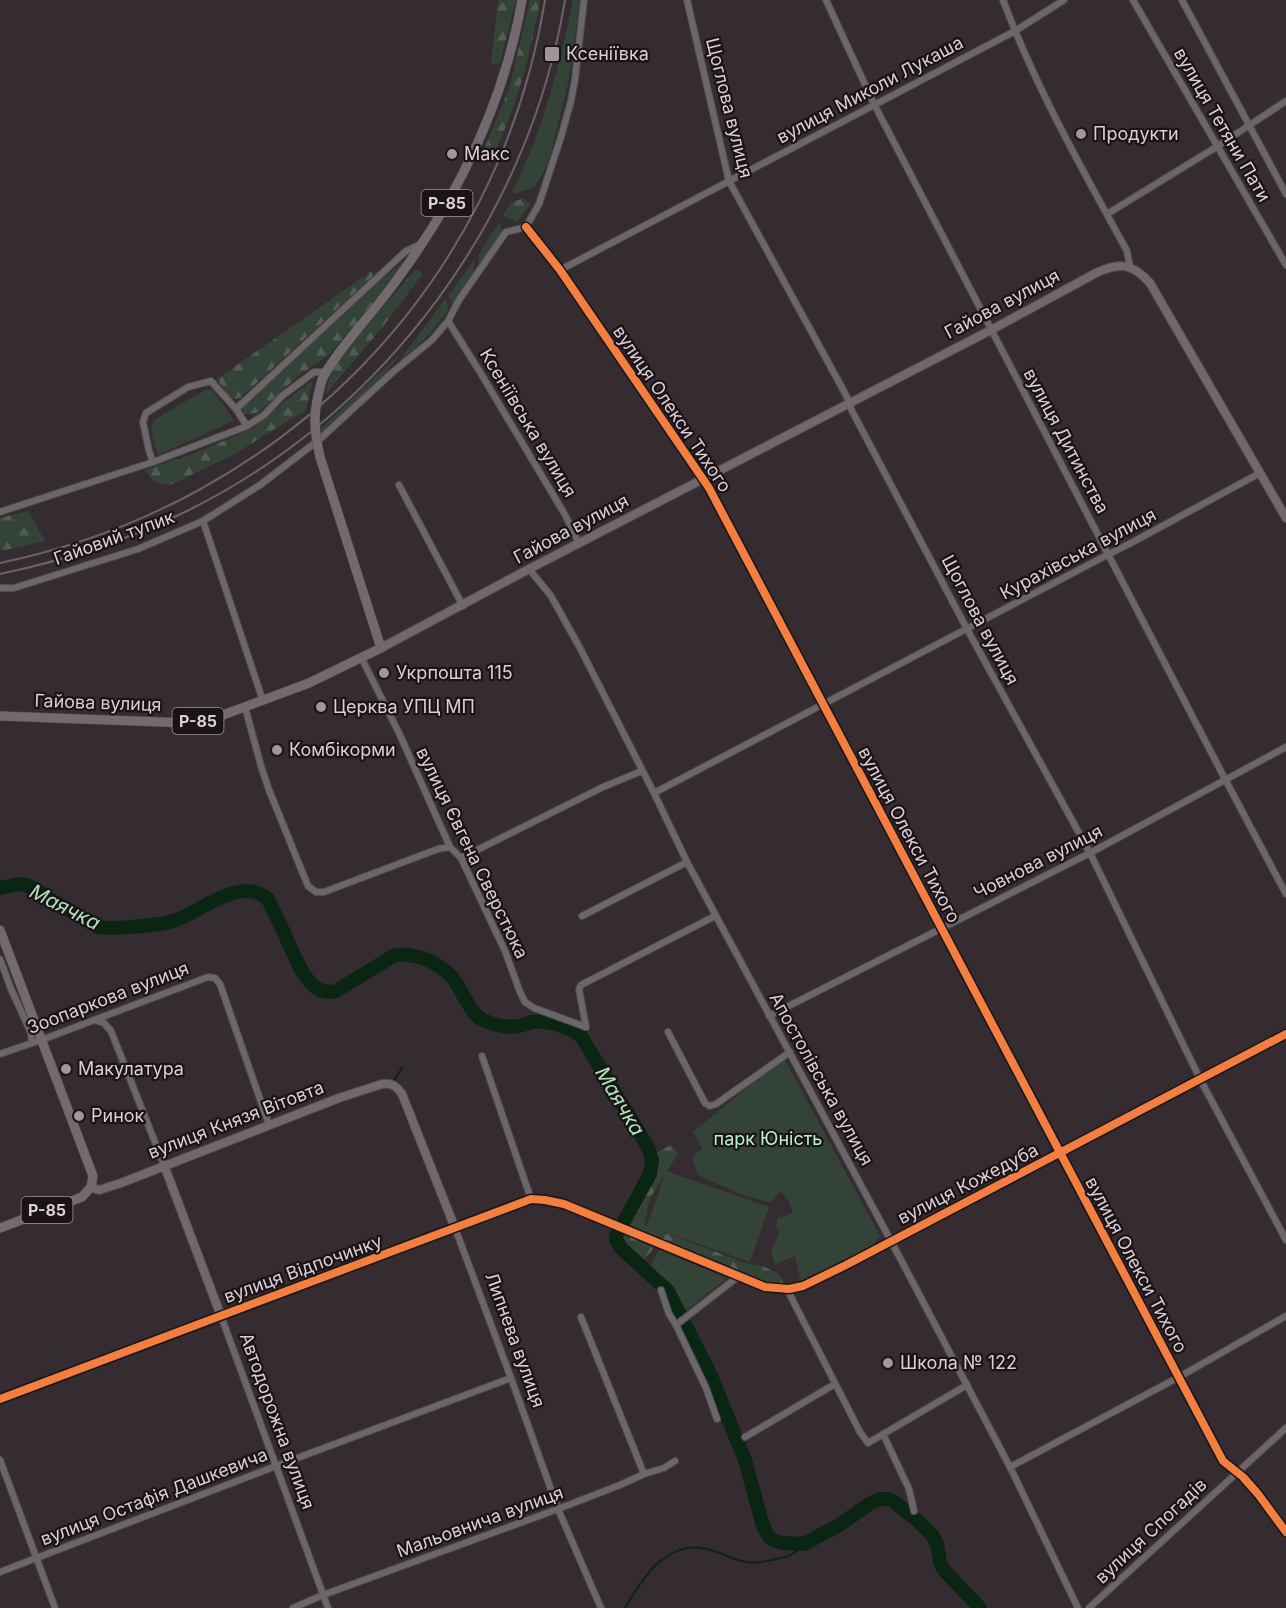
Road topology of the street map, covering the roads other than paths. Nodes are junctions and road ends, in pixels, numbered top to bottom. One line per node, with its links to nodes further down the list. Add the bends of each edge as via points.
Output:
1 (522, 0): 18 (main road, Р-85, via 487,123)
2 (584, 0): 17 (street, via 571,101 539,204)
3 (687, 0): 14 (street, Щоглова вулиця)
4 (826, 0): 11 (street, вулиця Дитинства)
5 (1003, 0): 9 (street)
6 (1064, 0): 9 (street, вулиця Миколи Лукаша)
7 (1133, 0): 13 (street, вулиця Тетяни Пати)
8 (1182, 0): 12 (street)
9 (1015, 31): 11 (street, вулиця Миколи Лукаша); 16 (street, via 1066,140)
10 (1286, 101): 12 (street)
11 (874, 104): 14 (street, вулиця Миколи Лукаша); 23 (street, вулиця Дитинства)
12 (1249, 126): 13 (street); 15 (street)
13 (1218, 146): 16 (street); 19 (street, вулиця Тетяни Пати)
14 (729, 181): 21 (street, вулиця Миколи Лукаша); 25 (street, Щоглова вулиця)
15 (1286, 194)
16 (1107, 214): 20 (street, via 1127,251)
17 (526, 227): 21 (street, вулиця Олекси Тихого); 22 (street, Гайовий тупик, via 506,232)
18 (423, 243): 24 (main road, Р-85); 26 (street, via 406,251)
19 (1286, 265)
20 (1130, 267): 23 (street, Гайова вулиця, via 1106,268); 29 (street, via 1150,283)
21 (560, 270): 30 (street, вулиця Олекси Тихого)
22 (448, 321): 34 (street, Гайовий тупик, via 432,340 321,439 260,485); 35 (street, Ксеніївська вулиця)
23 (990, 330): 25 (street, Гайова вулиця); 36 (street, вулиця Дитинства)
24 (324, 376): 27 (street, via 314,372); 41 (main road, Р-85, bridge, via 314,417 315,435)
25 (849, 403): 30 (street, Гайова вулиця); 40 (street, Щоглова вулиця)
26 (236, 409): 27 (street); 28 (street, via 211,381 188,387 147,413 143,422)
27 (248, 426): 28 (street)
28 (153, 462): 32 (street)
29 (1260, 473): 33 (street); 36 (street, Курахівська вулиця)
30 (703, 478): 35 (street, Гайова вулиця); 44 (street, вулиця Олекси Тихого)
31 (399, 485): 39 (street)
32 (0, 512)
33 (1286, 518)
34 (202, 521): 38 (street, Гайовий тупик, via 138,549 14,588); 43 (street)
35 (579, 543): 37 (street, Гайова вулиця)
36 (1109, 554): 40 (street, Курахівська вулиця); 49 (street, вулиця Дитинства)
37 (529, 569): 39 (street, Гайова вулиця); 48 (street, Апостолівська вулиця, via 557,606)
38 (0, 588)
39 (463, 606): 41 (street, Гайова вулиця)
40 (967, 629): 44 (street, Курахівська вулиця); 52 (street, Щоглова вулиця)
41 (381, 648): 42 (main road, Гайова вулиця / Р-85)
42 (362, 659): 43 (main road, Гайова вулиця / Р-85); 51 (street, вулиця Євгена Сверстюка)
43 (263, 701): 45 (main road, Гайова вулиця / Р-85)
44 (823, 704): 50 (street, Курахівська вулиця); 58 (street, вулиця Олекси Тихого)
45 (245, 707): 46 (main road, Гайова вулиця / Р-85, via 187,723); 51 (street, via 269,790 308,886 316,892)
46 (0, 716)
47 (1286, 747): 49 (street, Човнова вулиця)
48 (642, 771): 50 (street, Апостолівська вулиця); 53 (street)
49 (1225, 779): 52 (street, Човнова вулиця); 55 (street, вулиця Дитинства)
50 (654, 793): 54 (street, Апостолівська вулиця)
51 (450, 847): 53 (street, вулиця Євгена Сверстюка)
52 (1090, 853): 58 (street, Човнова вулиця); 69 (street, Щоглова вулиця)
53 (461, 858): 57 (street, вулиця Євгена Сверстюка, via 525,1002 586,1027 581,985)
54 (687, 862): 56 (street); 57 (street, Апостолівська вулиця)
55 (1286, 894)
56 (582, 916)
57 (716, 916): 61 (street, Апостолівська вулиця)
58 (941, 928): 61 (street, Човнова вулиця); 72 (street, вулиця Олекси Тихого)
59 (0, 930): 65 (main road, Р-85)
60 (0, 959): 65 (street)
61 (769, 1016): 66 (street, Апостолівська вулиця)
62 (94, 1019): 65 (street, Зоопаркова вулиця); 71 (street, Зоопаркова вулиця, via 208,977 215,978); 73 (street, Автодорожна вулиця, via 111,1031)
63 (668, 1032): 66 (street, via 705,1103 711,1106)
64 (1286, 1034): 69 (street, вулиця Кожедуба)
65 (36, 1042): 67 (street, Зоопаркова вулиця); 74 (main road, Р-85, via 89,1165)
66 (790, 1052): 79 (street, Апостолівська вулиця)
67 (0, 1054)
68 (482, 1056): 75 (street)
69 (1200, 1079): 72 (street, вулиця Кожедуба); 78 (street, Щоглова вулиця)
70 (394, 1085): 71 (street, вулиця Князя Вітовта, via 382,1084); 77 (street, Липнева вулиця, via 402,1094)
71 (269, 1125): 73 (street, вулиця Князя Вітовта)
72 (1060, 1153): 79 (street, вулиця Кожедуба); 87 (street, вулиця Олекси Тихого)
73 (164, 1166): 74 (street, вулиця Князя Вітовта, via 99,1190); 83 (street, Автодорожна вулиця)
74 (91, 1187): 76 (main road, вулиця Князя Вітовта / Р-85, via 82,1197)
75 (531, 1199): 77 (street, вулиця Відпочинку); 80 (street, вулиця Відпочинку, via 564,1204)
76 (0, 1228)
77 (455, 1228): 83 (street, вулиця Відпочинку); 88 (street, Липнева вулиця)
78 (1286, 1240)
79 (891, 1241): 81 (street, вулиця Кожедуба, via 803,1286); 90 (street, Апостолівська вулиця)
80 (737, 1275): 81 (street, вулиця Відпочинку, via 765,1287); 86 (street)
81 (789, 1289): 89 (street)
82 (661, 1290): 86 (street, via 669,1314)
83 (221, 1316): 91 (street, вулиця Відпочинку); 98 (street, Автодорожна вулиця)
84 (1286, 1316): 87 (street)
85 (581, 1317): 101 (street)
86 (678, 1323): 92 (street)
87 (1179, 1377): 99 (street); 100 (street, вулиця Олекси Тихого, via 1223,1461)
88 (511, 1378): 98 (street, вулиця Остафія Дашкевича); 102 (street, Липнева вулиця)
89 (835, 1384): 94 (street, via 868,1443); 95 (street)
90 (967, 1385): 94 (street); 99 (street, Апостолівська вулиця)
91 (0, 1399)
92 (717, 1419)
93 (1286, 1428): 100 (street, вулиця Спогадів)
94 (883, 1434): 103 (street, via 909,1489)
95 (745, 1437)
96 (0, 1460): 105 (street)
97 (675, 1461): 101 (street, Мальовнича вулиця)
98 (276, 1466): 105 (street, вулиця Остафія Дашкевича); 107 (street, Автодорожна вулиця)
99 (1010, 1467): 112 (street, Апостолівська вулиця)
100 (1237, 1473): 104 (street, вулиця Олекси Тихого); 113 (street, вулиця Спогадів)
101 (644, 1474): 102 (street, Мальовнича вулиця)
102 (558, 1509): 107 (street, Мальовнича вулиця); 111 (street, Липнева вулиця)
103 (914, 1511)
104 (1286, 1532)
105 (36, 1558): 106 (street, вулиця Остафія Дашкевича); 108 (street)
106 (0, 1570)
107 (323, 1595): 109 (street, Мальовнича вулиця); 110 (street, Автодорожна вулиця)
108 (55, 1608)
109 (293, 1608)
110 (328, 1608)
111 (602, 1608)
112 (1078, 1608)
113 (1089, 1608)

